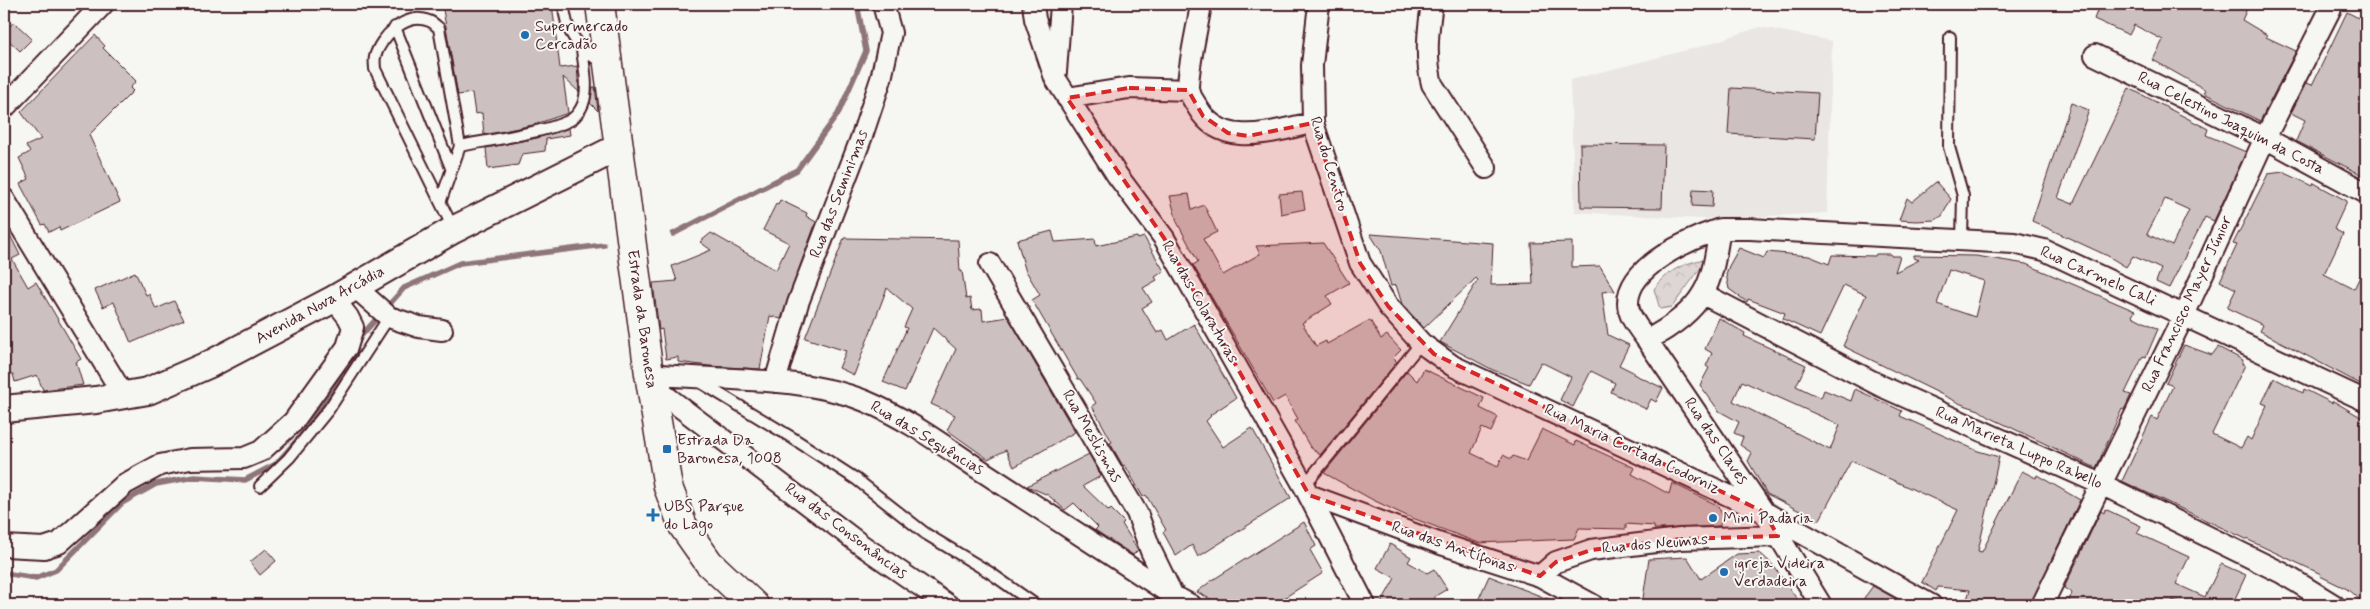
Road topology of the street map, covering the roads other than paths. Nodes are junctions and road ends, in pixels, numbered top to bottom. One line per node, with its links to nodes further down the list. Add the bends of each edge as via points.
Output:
1 (104, 4): 19 (street)
2 (564, 4): 13 (lane, via 570,35)
3 (600, 4): 15 (main road, Estrada da Baronesa)
4 (884, 4): 42 (street, Rua das Seminimas, via 891,33 880,79 862,136 798,303)
5 (1033, 4): 16 (street, Rua das Colaraturas, via 1035,19)
6 (1061, 4): 16 (street)
7 (1201, 4): 17 (street)
8 (1319, 4): 20 (street, Rua do Centro, via 1312,65)
9 (1432, 4): 25 (street, via 1428,26 1428,68 1432,84)
10 (2333, 4): 21 (street, Rua Francisco Mayer Júnior)
11 (395, 27): 22 (lane, via 412,19 429,20 439,28); 24 (lane); 28 (lane, via 382,42 375,58 375,70)
12 (1950, 37): 31 (lane, via 1949,147 1963,196)
13 (582, 50): 15 (lane); 22 (lane, via 584,102 572,119 554,126)
14 (2094, 54): 21 (street, Rua Celestino Joaquim da Costa)
15 (609, 69): 23 (main road, Estrada da Baronesa)
16 (1056, 78): 18 (street, Rua das Colaraturas)
17 (1188, 90): 18 (street, via 1129,88); 20 (street, via 1203,116 1214,127 1228,133 1248,136)
18 (1067, 98): 48 (street, Rua das Colaraturas, via 1117,175 1164,238)
19 (4, 108)
20 (1313, 123): 32 (street, Rua do Centro)
21 (2265, 138): 26 (street, Rua Celestino Joaquim da Costa); 36 (street, Rua Francisco Mayer Júnior)
22 (460, 146): 24 (lane)
23 (619, 147): 29 (street, Avenida Nova Arcádia); 41 (main road, Estrada da Baronesa)
24 (451, 168): 28 (lane)
25 (1486, 168)
26 (2366, 192)
27 (4, 200): 43 (street)
28 (440, 200): 29 (lane)
29 (454, 230): 35 (street, Avenida Nova Arcádia)
30 (1720, 230): 31 (street, Rua Carmelo Cali); 34 (street); 38 (street, Rua Carmelo Cali, via 1695,238 1663,256 1642,273 1631,288 1628,304 1634,323)
31 (1962, 240): 36 (street, Rua Carmelo Cali, via 2014,243 2044,250)
32 (1360, 263): 39 (street, Rua Maria Cortada Codorniz, via 1388,306)
33 (990, 264): 53 (street, Rua Meslismas, via 1137,514)
34 (1703, 294): 38 (street, via 1673,326); 46 (street, Rua Marieta Luppo Rabello, via 1881,386)
35 (367, 304): 37 (street, via 419,327); 43 (street, Avenida Nova Arcádia, via 148,391); 47 (lane, via 328,409 289,458); 51 (street, via 348,317 352,327 348,347 293,422 261,451 244,458 190,458 160,465 125,484 59,543 44,548)
36 (2184, 315): 44 (street, Rua Carmelo Cali); 46 (street, Rua Francisco Mayer Júnior)
37 (442, 330)
38 (1647, 340): 49 (street, Rua das Claves)
39 (1421, 344): 48 (lane); 49 (street, Rua Maria Cortada Codorniz, via 1453,366)
40 (694, 378): 41 (street, Rua das Sequências); 42 (street, Rua das Sequências); 56 (lane, via 856,479 926,534)
41 (650, 379): 54 (main road, Estrada da Baronesa, via 668,487 683,526 709,563); 55 (street, Rua das Consonâncias, via 860,544)
42 (775, 382): 53 (street, Rua das Sequências, via 816,387 865,401 912,425)
43 (124, 396): 45 (street, Avenida Nova Arcádia)
44 (2366, 401)
45 (4, 408)
46 (2100, 484): 62 (street, Rua Francisco Mayer Júnior); 63 (street, Rua Marieta Luppo Rabello, via 2282,574)
47 (260, 486)
48 (1306, 490): 52 (street, Rua das Antífonas, via 1441,544); 58 (street, Rua das Colaraturas)
49 (1764, 512): 50 (street, Rua das Claves); 61 (street, Rua Maria Cortada Codorniz)
50 (1778, 536): 52 (street, Rua dos Neumas, via 1680,539 1592,550 1556,562); 60 (street, Rua das Claves)
51 (4, 546)
52 (1540, 576): 59 (street, Rua das Antífonas)
53 (1172, 595): 57 (street)
54 (754, 605)
55 (948, 605)
56 (1036, 605)
57 (1192, 605)
58 (1365, 605)
59 (1593, 605)
60 (1821, 605)
61 (1931, 605)
62 (2042, 605)
63 (2334, 605)

